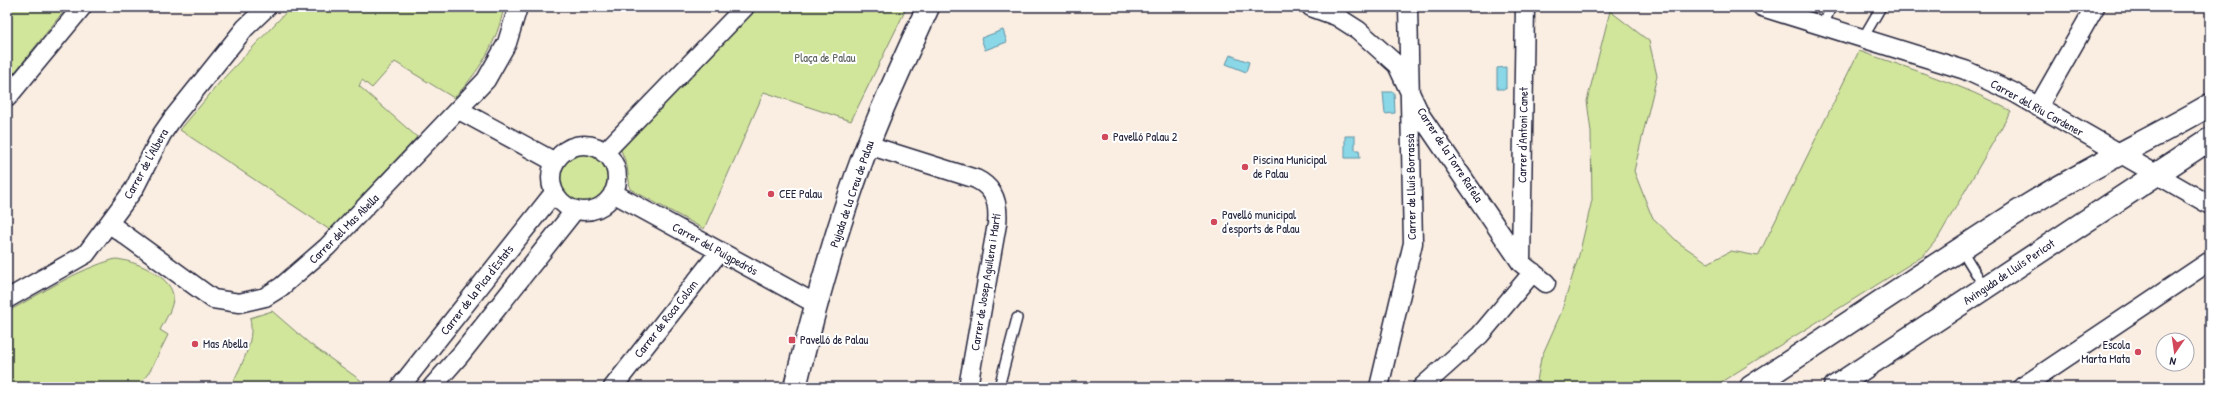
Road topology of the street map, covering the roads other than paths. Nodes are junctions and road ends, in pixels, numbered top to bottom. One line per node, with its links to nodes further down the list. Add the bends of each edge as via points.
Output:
1 (82, 7): 16 (street)
2 (267, 7): 30 (street, Carrer de l'Albera, via 246,28 173,118 134,189)
3 (518, 7): 19 (street, Carrer del Mas Abella, via 498,62 486,80)
4 (745, 7): 22 (street)
5 (928, 7): 21 (street, Pujada de la Creu de Palau, via 881,110)
6 (1408, 7): 15 (street, Carrer de Lluís Borrassà)
7 (1525, 7): 34 (street, Carrer d'Antoni Canet)
8 (1762, 7): 13 (street, Carrer del Riu Cardener)
9 (1831, 7): 13 (lane)
10 (1880, 7): 14 (lane)
11 (2095, 7): 18 (street)
12 (1316, 8): 15 (street, Carrer de la Torre Rafela, via 1336,16 1378,46 1397,65)
13 (1823, 26): 14 (street, Carrer del Riu Cardener)
14 (1863, 38): 18 (street, Carrer del Riu Cardener, via 1965,70 2014,92)
15 (1410, 89): 34 (street, Carrer de la Torre Rafela, via 1421,116); 45 (street, Carrer de Lluís Borrassà, via 1413,243)
16 (7, 98)
17 (2210, 105): 23 (street, via 2147,141)
18 (2038, 107): 23 (street, Carrer del Riu Cardener)
19 (459, 110): 24 (street); 30 (street, Carrer del Mas Abella, via 327,247 281,287 258,300 233,303 208,297)
20 (2210, 139): 25 (street, Avinguda de Lluís Pericot)
21 (868, 145): 37 (street, Pujada de la Creu de Palau); 43 (street, Carrer de Josep Aguilera i Martí, via 976,179 985,183 994,194 997,202 997,224)
22 (604, 153): 24 (street, via 592,146 578,146 565,152); 26 (street, via 614,164 616,172)
23 (2118, 153): 25 (street, Carrer del Riu Cardener); 31 (street)
24 (555, 162): 27 (street, via 551,178)
25 (2155, 175): 28 (street, Carrer del Riu Cardener); 35 (street, Avinguda de Lluís Pericot)
26 (613, 193): 29 (street, via 600,207 588,211); 32 (street, Carrer del Puigpedrós)
27 (553, 194): 29 (street); 39 (street, Carrer de la Pica d'Estats)
28 (2210, 205)
29 (575, 210): 40 (street)
30 (110, 224): 36 (street, Carrer de l'Albera, via 86,254)
31 (1961, 249): 35 (lane); 47 (street)
32 (720, 251): 37 (street, Carrer del Puigpedrós); 41 (street, Carrer de Roca Colom)
33 (2210, 261): 49 (street)
34 (1533, 272): 46 (street, via 1480,335)
35 (1985, 288): 48 (street, Avinguda de Lluís Pericot)
36 (7, 299)
37 (816, 304): 42 (street, Pujada de la Creu de Palau)
38 (1017, 318): 44 (lane)
39 (400, 387)
40 (432, 387)
41 (613, 387)
42 (795, 387)
43 (968, 387)
44 (998, 387)
45 (1379, 387)
46 (1422, 387)
47 (1751, 387)
48 (1835, 387)
49 (2022, 387)

